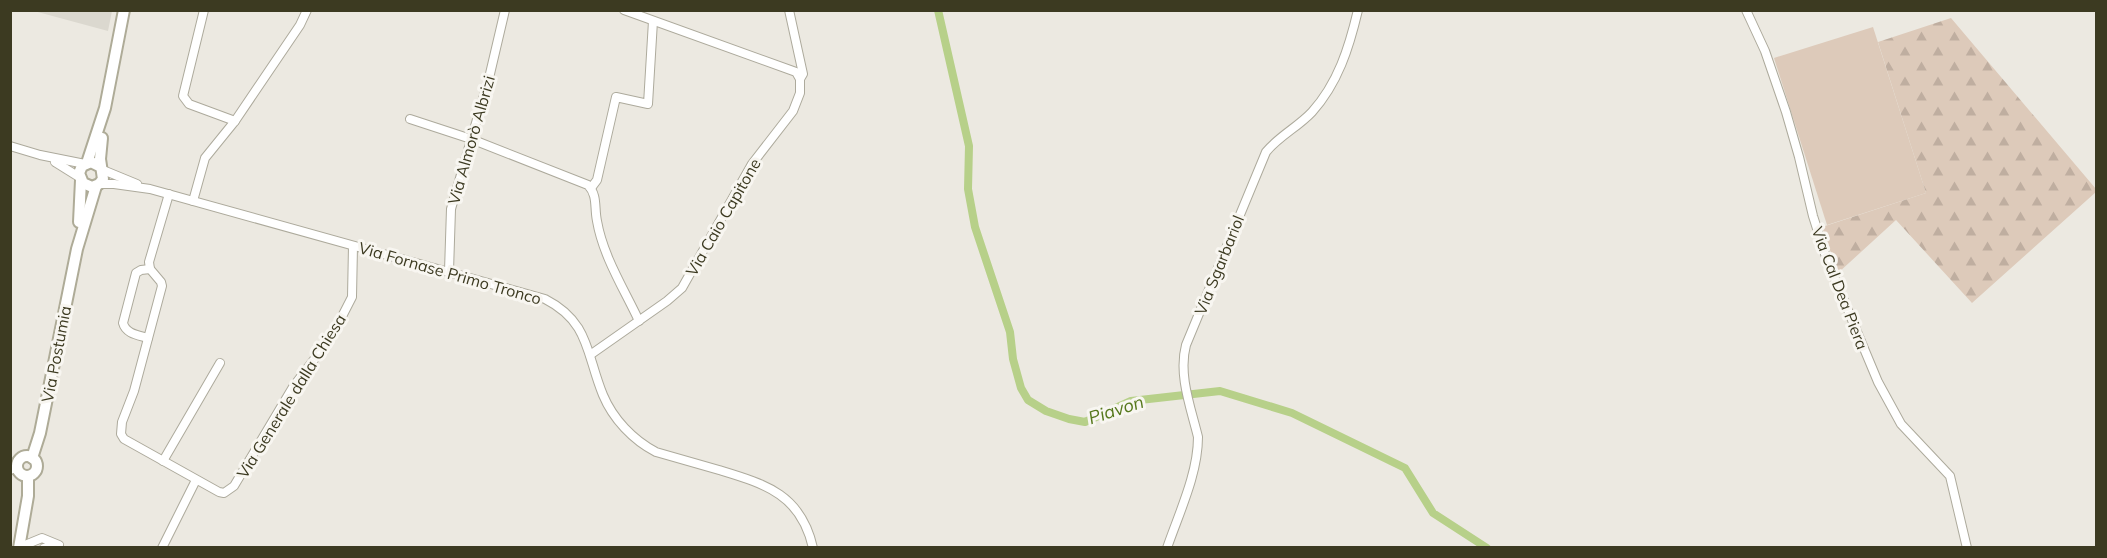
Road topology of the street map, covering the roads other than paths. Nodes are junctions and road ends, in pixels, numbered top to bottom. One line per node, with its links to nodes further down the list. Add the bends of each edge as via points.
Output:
1 (124, 10): 11 (main road)
2 (204, 10): 13 (street, via 183,96 189,104)
3 (307, 10): 13 (street)
4 (505, 10): 14 (street, Via Almorò Albrizi)
5 (624, 10): 9 (street)
6 (789, 10): 10 (street, Via Caio Capitone, via 802,70)
7 (1358, 10): 43 (street, Via Sgarbariol, via 1335,81 1312,112 1266,152 1186,345 1183,369 1198,447)
8 (1746, 10): 44 (street, Via Cal Dea Piera, via 1786,112 1832,271 1878,382 1901,424 1950,476)
9 (653, 21): 10 (street, via 796,72); 21 (street, via 648,104 615,97 597,180)
10 (800, 79): 29 (street, Via Caio Capitone, via 793,111 752,164 690,277 668,302)
11 (105, 108): 17 (main road); 18 (main road)
12 (410, 119): 14 (street)
13 (235, 121): 24 (street, via 205,158)
14 (471, 139): 21 (street); 28 (street, Via Almorò Albrizi, via 451,209)
15 (10, 146): 16 (street)
16 (40, 155): 17 (street); 19 (street)
17 (86, 164): 18 (main road, via 94,163); 19 (main road, via 80,170)
18 (101, 168): 20 (main road, via 104,176); 22 (street, Via Fornase Primo Tronco)
19 (80, 178): 20 (main road, via 86,185); 26 (main road, Via Postumia)
20 (98, 185): 22 (street, Via Fornase Primo Tronco); 26 (main road, Via Postumia)
21 (591, 188): 29 (street, via 603,247)
22 (150, 189): 23 (street, Via Fornase Primo Tronco)
23 (169, 195): 24 (street, Via Fornase Primo Tronco); 27 (street)
24 (193, 201): 25 (street, Via Fornase Primo Tronco)
25 (353, 246): 28 (street, Via Fornase Primo Tronco); 37 (street, Via Generale dalla Chiesa, via 352,297 332,336 293,387 234,486 224,493)
26 (77, 249): 33 (main road, Via Postumia)
27 (150, 270): 30 (street, Via Generale dalla Chiesa, via 162,286); 30 (street, via 136,273 123,323 129,332)
28 (449, 271): 31 (street, Via Fornase Primo Tronco, via 559,306 576,322)
29 (639, 321): 31 (street, Via Caio Capitone)
30 (148, 338): 34 (street, Via Generale dalla Chiesa, via 121,435)
31 (590, 355): 42 (street, Via Fornase Primo Tronco, via 603,396 614,415 641,444 773,488 803,520)
32 (220, 363): 34 (street)
33 (32, 458): 35 (main road, via 22,457); 36 (main road, via 37,467)
34 (163, 461): 37 (street, Via Generale dalla Chiesa)
35 (13, 469): 36 (main road)
36 (28, 477): 38 (main road)
37 (196, 480): 41 (street)
38 (24, 546): 39 (street, via 42,538)
39 (61, 546): 40 (street)
40 (44, 548)
41 (162, 548)
42 (813, 548)
43 (1167, 548)
44 (1967, 548)

